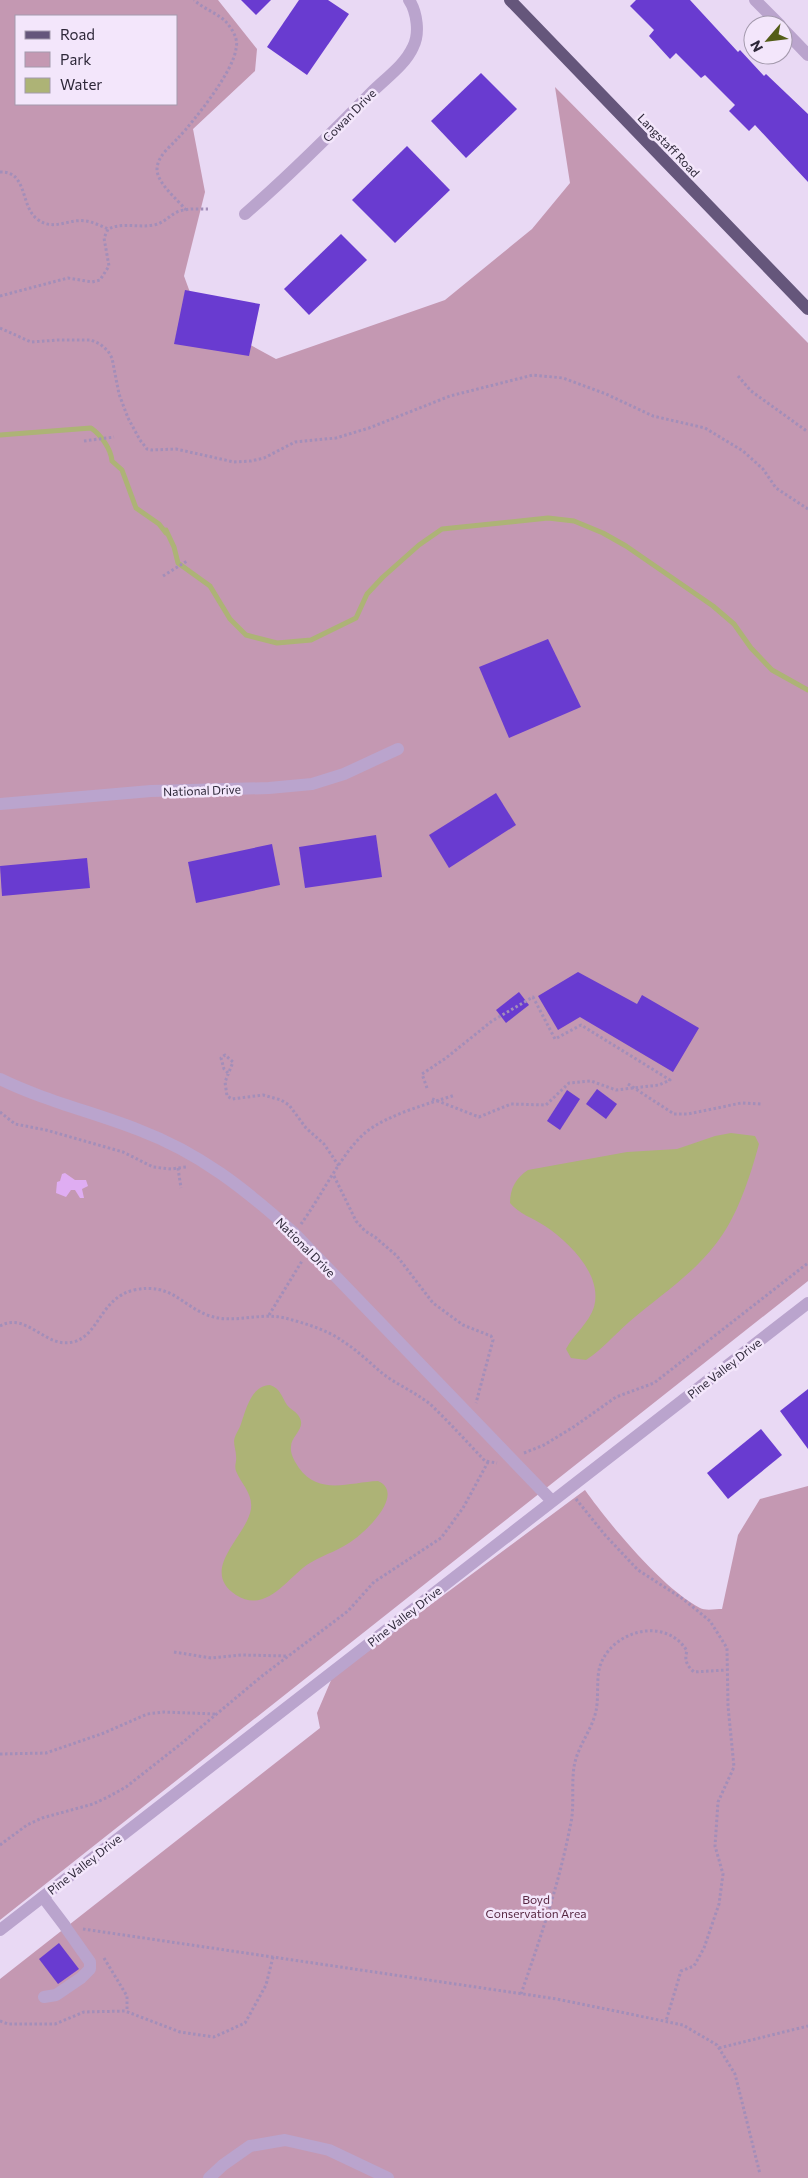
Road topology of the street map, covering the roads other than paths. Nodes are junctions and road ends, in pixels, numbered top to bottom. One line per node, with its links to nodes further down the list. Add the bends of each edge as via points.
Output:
1 (409, 0): 7 (street, Cowan Drive, via 414,8 417,35 413,48 291,174)
2 (510, 0): 8 (main road, Langstaff Road)
3 (755, 0): 4 (street)
4 (770, 15)
5 (793, 39): 6 (street)
6 (808, 54)
7 (245, 214)
8 (808, 309)
9 (398, 749): 10 (street, National Drive, via 344,774 312,784 151,791)
10 (0, 804)
11 (0, 1079): 13 (street, National Drive, via 47,1100 140,1130 200,1158 249,1193 293,1232)
12 (808, 1303): 13 (street, Pine Valley Drive)
13 (552, 1501): 14 (street, Pine Valley Drive)
14 (43, 1897): 15 (street, Pine Valley Drive); 16 (street, via 90,1962 90,1969 81,1978 56,1995)
15 (0, 1930)
16 (44, 1997)
17 (209, 2178): 18 (street, via 250,2146 285,2140 329,2150)
18 (388, 2178)

